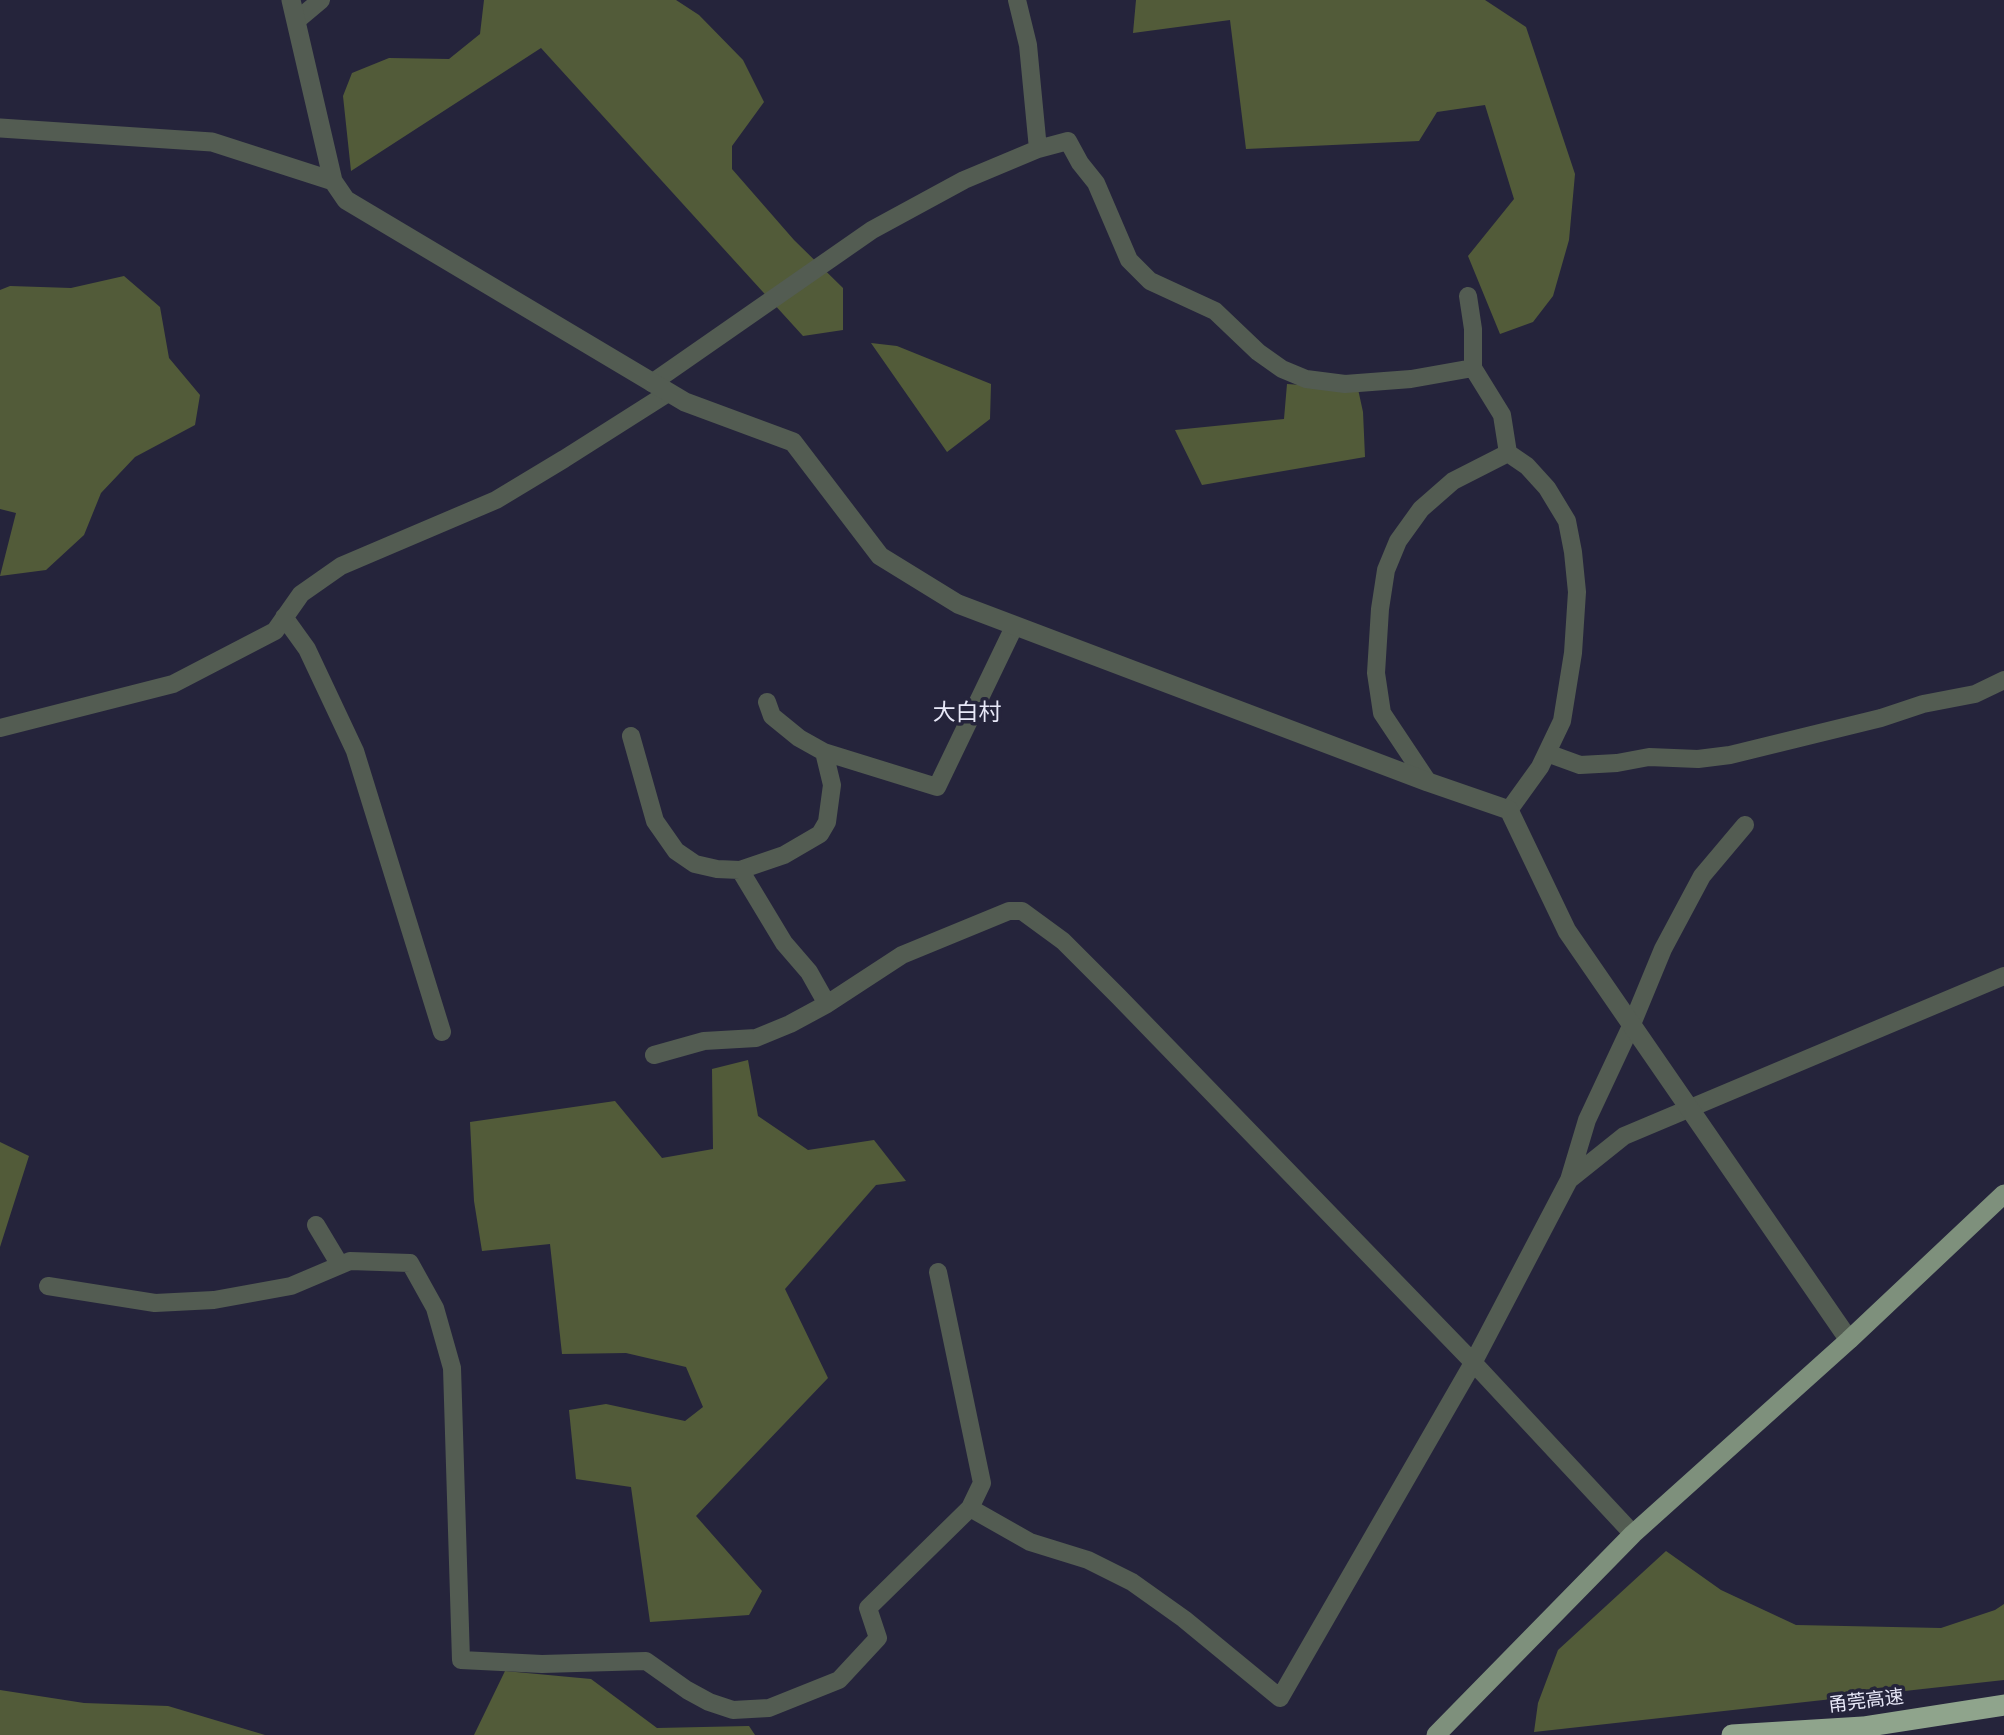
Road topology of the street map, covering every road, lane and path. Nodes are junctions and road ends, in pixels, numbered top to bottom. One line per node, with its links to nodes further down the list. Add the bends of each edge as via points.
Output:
1 (291, 0): 4 (street)
2 (320, 0): 4 (street)
3 (1017, 0): 6 (street, via 1028,45)
4 (296, 21): 7 (street)
5 (0, 128): 7 (street, via 212,142)
6 (1038, 149): 9 (street, via 1068,141 1096,183 1129,260 1150,281 1215,311 1282,369 1306,379 1345,384); 10 (street, via 964,180 872,230)
7 (334, 181): 10 (street, via 346,201)
8 (1468, 296): 9 (street)
9 (1473, 368): 11 (street, via 1502,415)
10 (660, 388): 12 (street, via 564,459 496,500 341,566 301,594); 13 (street, via 685,402 793,442 880,556 958,604)
11 (1508, 453): 19 (street, via 1547,488 1566,521 1573,552 1577,592 1573,653 1562,721); 20 (street, via 1453,481 1421,509 1398,541 1387,570 1376,673 1382,713)
12 (285, 617): 16 (street, via 275,631 173,684); 27 (street, via 307,649 355,751)
13 (1014, 627): 18 (street, via 937,787); 20 (street)
14 (2004, 680): 19 (street, via 1975,694 1699,760 1649,757 1580,765)
15 (767, 702): 18 (street, via 772,716)
16 (0, 728)
17 (631, 736): 23 (street, via 655,821 677,851 695,864)
18 (824, 752): 23 (street, via 832,785 827,822 820,834 785,855)
19 (1547, 753): 21 (street)
20 (1428, 782): 21 (street)
21 (1509, 810): 26 (street, via 1567,931)
22 (1745, 825): 26 (street, via 1702,876 1662,949)
23 (740, 870): 25 (street)
24 (2004, 976): 29 (street)
25 (827, 1004): 28 (street, via 755,1038 704,1041); 37 (street, via 902,955 1009,911 1022,911 1063,941)
26 (1632, 1024): 29 (street); 30 (street, via 1587,1120)
27 (442, 1032)
28 (654, 1055)
29 (1691, 1110): 30 (street, via 1624,1136); 36 (street)
30 (1569, 1180): 37 (street)
31 (2004, 1194): 36 (main road)
32 (316, 1225): 33 (street)
33 (340, 1265): 35 (street, via 291,1286 214,1300 155,1303); 38 (street, via 350,1261 410,1263 435,1308 452,1368 461,1660 542,1664 646,1661 709,1702 733,1710 769,1708 839,1680 878,1638 868,1608)
34 (938, 1272): 38 (street, via 982,1483)
35 (48, 1286)
36 (1849, 1340): 39 (main road)
37 (1473, 1363): 38 (street, via 1280,1698 1132,1582 1088,1560 1030,1542); 39 (street)
38 (970, 1508)
39 (1633, 1534): 41 (main road)
40 (2004, 1705): 42 (highway, 甬莞高速, via 1863,1727)
41 (1436, 1735)
42 (1732, 1735)

